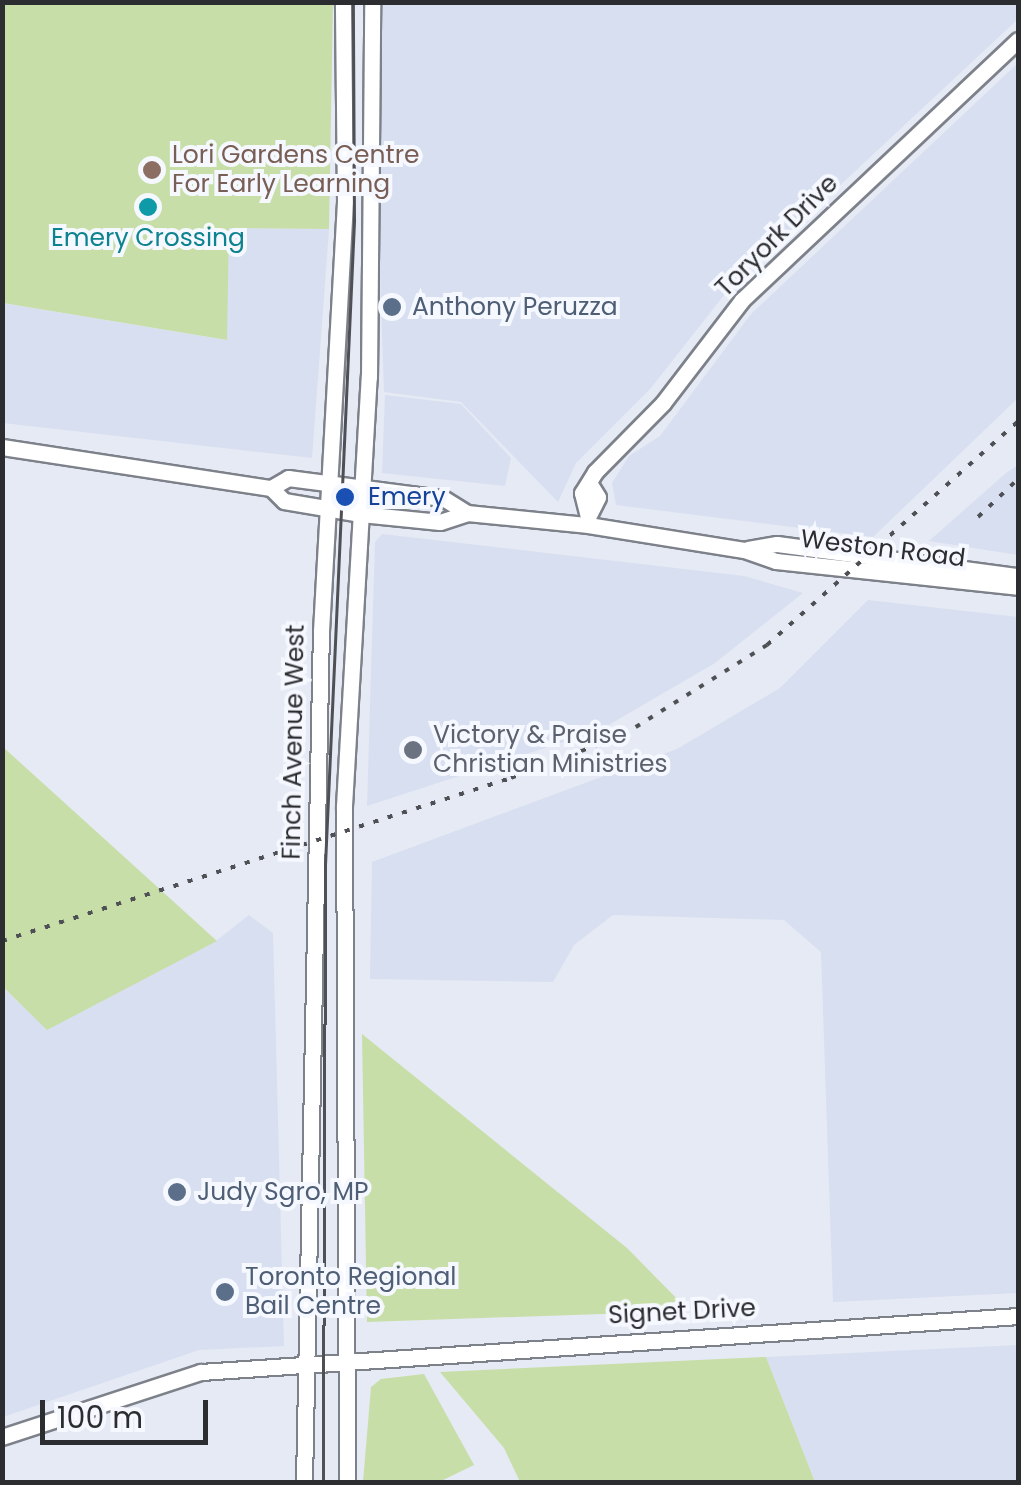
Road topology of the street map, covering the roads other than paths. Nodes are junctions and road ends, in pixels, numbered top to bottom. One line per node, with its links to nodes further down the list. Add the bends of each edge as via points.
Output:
1 (343, 2): 5 (main road, Finch Avenue West, via 346,202)
2 (372, 2): 7 (main road, Finch Avenue West)
3 (1018, 40): 11 (main road, Toryork Drive, via 742,300 590,484 598,498)
4 (2, 446): 6 (main road, Weston Road)
5 (330, 485): 6 (main road, Weston Road, via 288,478); 7 (main road, Weston Road); 8 (main road, Finch Avenue West)
6 (270, 488): 8 (main road, Weston Road, via 284,501)
7 (364, 490): 9 (main road, Weston Road, via 442,498); 10 (main road, Finch Avenue West)
8 (327, 508): 10 (main road, Weston Road); 17 (main road, Finch Avenue West)
9 (467, 513): 10 (main road, Weston Road, via 440,522); 11 (main road, Weston Road)
10 (361, 514): 16 (main road, Finch Avenue West, via 344,806)
11 (588, 521): 12 (main road, Weston Road)
12 (744, 550): 13 (main road, Weston Road, via 776,544); 14 (main road, Weston Road, via 776,561)
13 (1018, 576)
14 (1018, 587)
15 (1018, 1316): 16 (main road, Signet Drive)
16 (349, 1362): 17 (main road, Signet Drive); 20 (main road, Finch Avenue West)
17 (310, 1366): 18 (main road, Signet Drive, via 173,1376); 19 (main road, Finch Avenue West)
18 (2, 1437)
19 (304, 1482)
20 (347, 1482)

